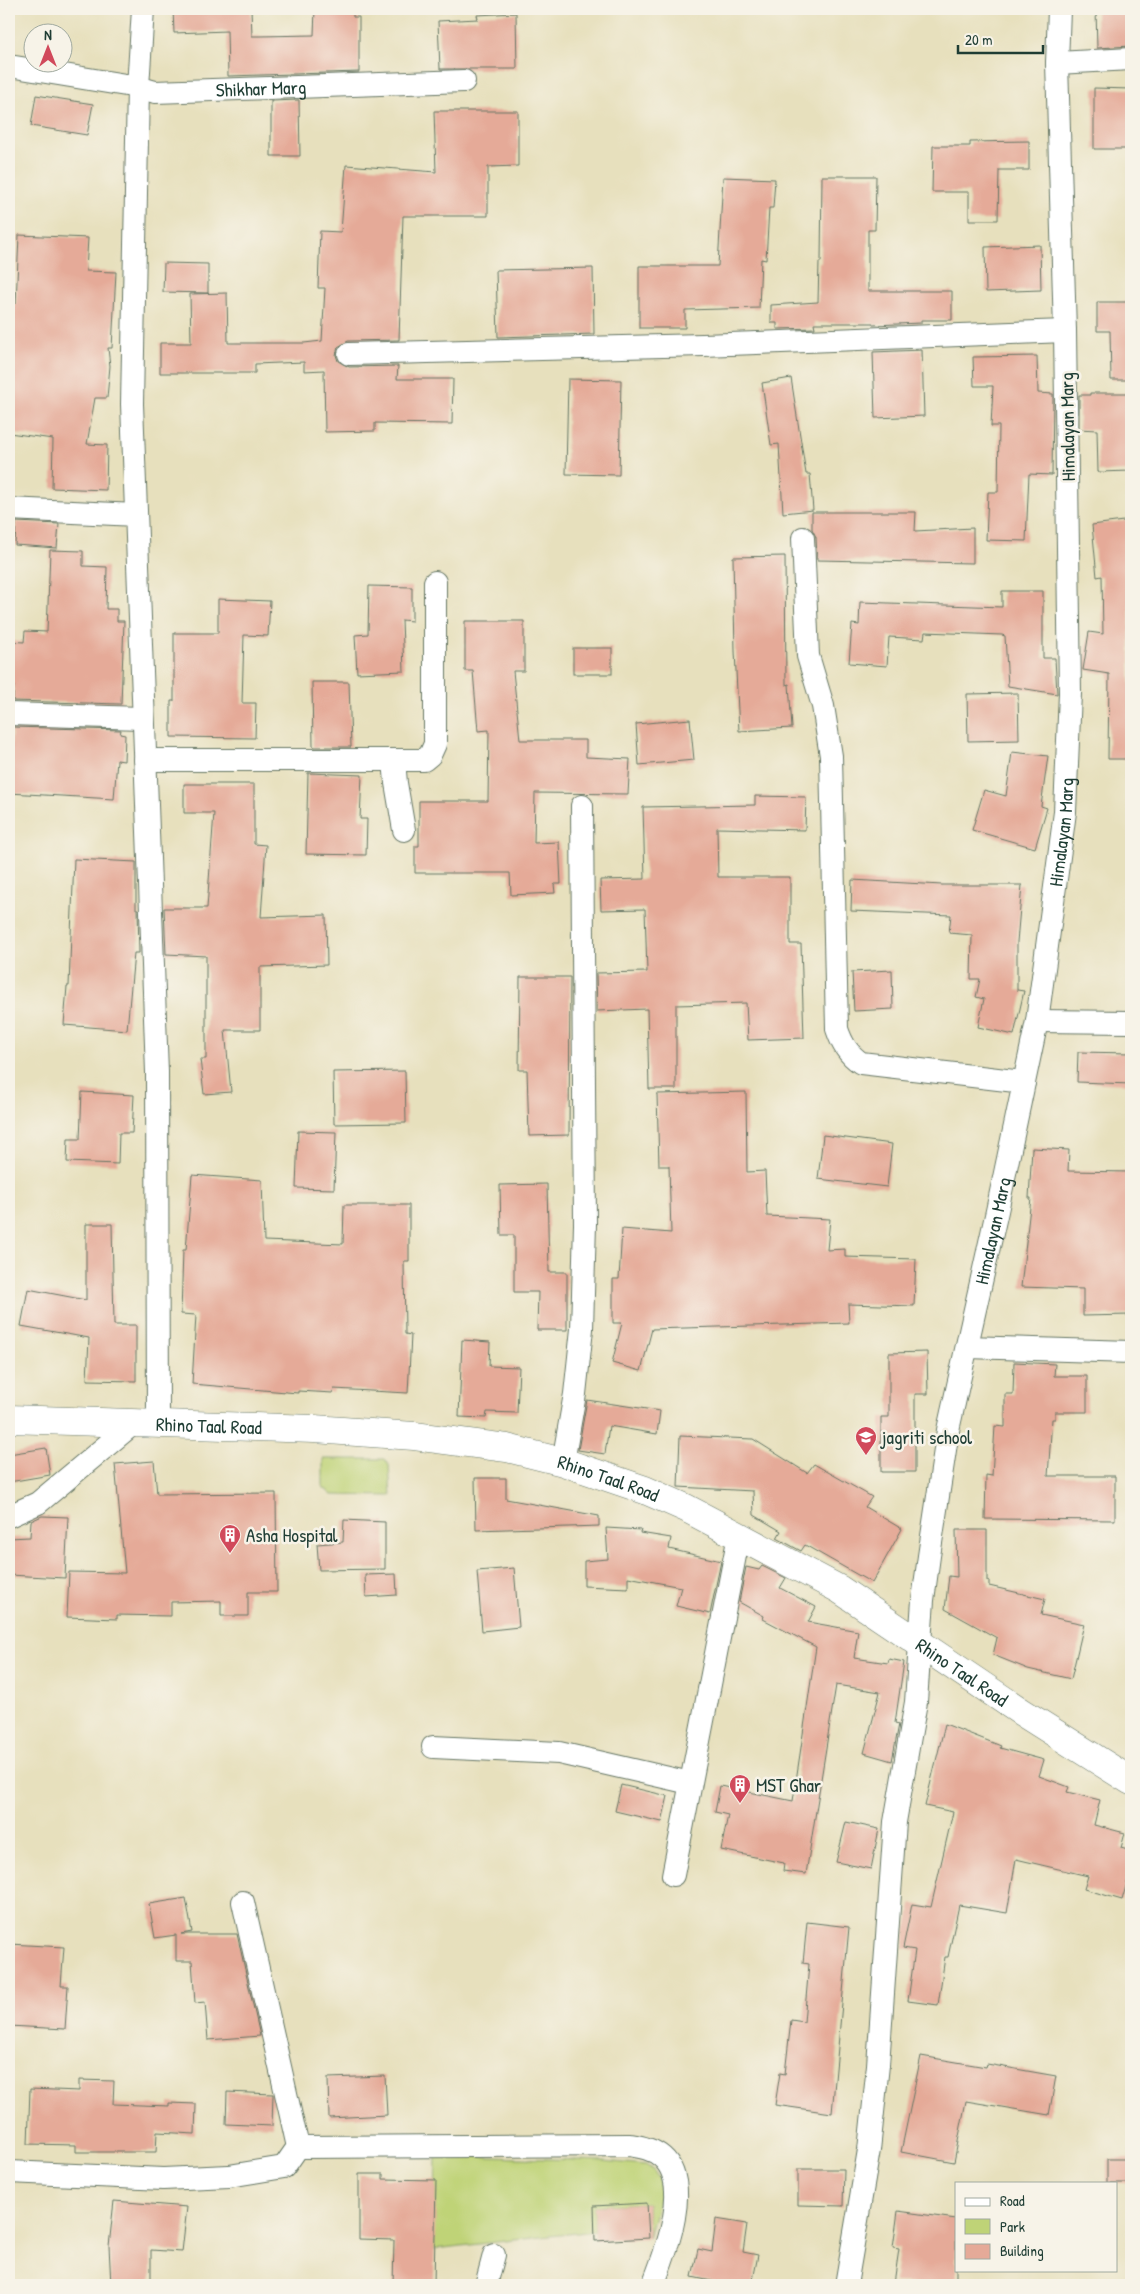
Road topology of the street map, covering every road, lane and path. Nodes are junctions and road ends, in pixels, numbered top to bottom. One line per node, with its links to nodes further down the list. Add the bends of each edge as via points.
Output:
1 (143, 9): 7 (street)
2 (1059, 9): 4 (street, Himalayan Marg)
3 (1131, 59): 4 (street)
4 (1058, 63): 8 (street, Himalayan Marg)
5 (9, 66): 7 (street, Shikhar Marg)
6 (464, 81): 7 (street, Shikhar Marg, via 155,92)
7 (138, 86): 11 (street, via 132,404)
8 (1065, 331): 9 (street); 20 (street, Himalayan Marg, via 1069,703 1065,812)
9 (349, 354)
10 (9, 509): 11 (street)
11 (136, 515): 15 (street)
12 (803, 538): 22 (street, via 808,656 823,706 831,756 837,1028 842,1043 850,1056 862,1063)
13 (435, 582): 17 (street, via 435,744 424,760)
14 (9, 714): 15 (street)
15 (142, 718): 16 (street)
16 (145, 760): 17 (street); 26 (street, via 157,1072)
17 (394, 760): 19 (street)
18 (582, 806): 27 (street, via 585,1233 582,1329)
19 (404, 830)
20 (1037, 1022): 21 (street); 22 (street, Himalayan Marg)
21 (1131, 1022)
22 (1024, 1082): 23 (street, Himalayan Marg)
23 (967, 1347): 24 (street); 30 (street, Himalayan Marg, via 948,1430 927,1565)
24 (1131, 1352)
25 (9, 1419): 26 (street, Rhino Taal Road)
26 (146, 1422): 27 (street, Rhino Taal Road, via 414,1436 507,1448); 28 (street, via 38,1503)
27 (564, 1462): 29 (street, Rhino Taal Road, via 645,1490)
28 (9, 1516)
29 (739, 1535): 30 (street, Rhino Taal Road, via 839,1589); 33 (street)
30 (919, 1642): 32 (street, Rhino Taal Road); 41 (street, Himalayan Marg, via 916,1702 895,1822 869,2150)
31 (433, 1747): 33 (street, via 559,1753)
32 (1131, 1781)
33 (690, 1783): 34 (street)
34 (673, 1875)
35 (243, 1902): 36 (street)
36 (298, 2147): 37 (street, via 284,2167 228,2176 163,2179); 40 (street, via 630,2145 648,2149 663,2157 674,2176 677,2208)
37 (9, 2172)
38 (494, 2255): 39 (street)
39 (486, 2285)
40 (653, 2285)
41 (846, 2285)

